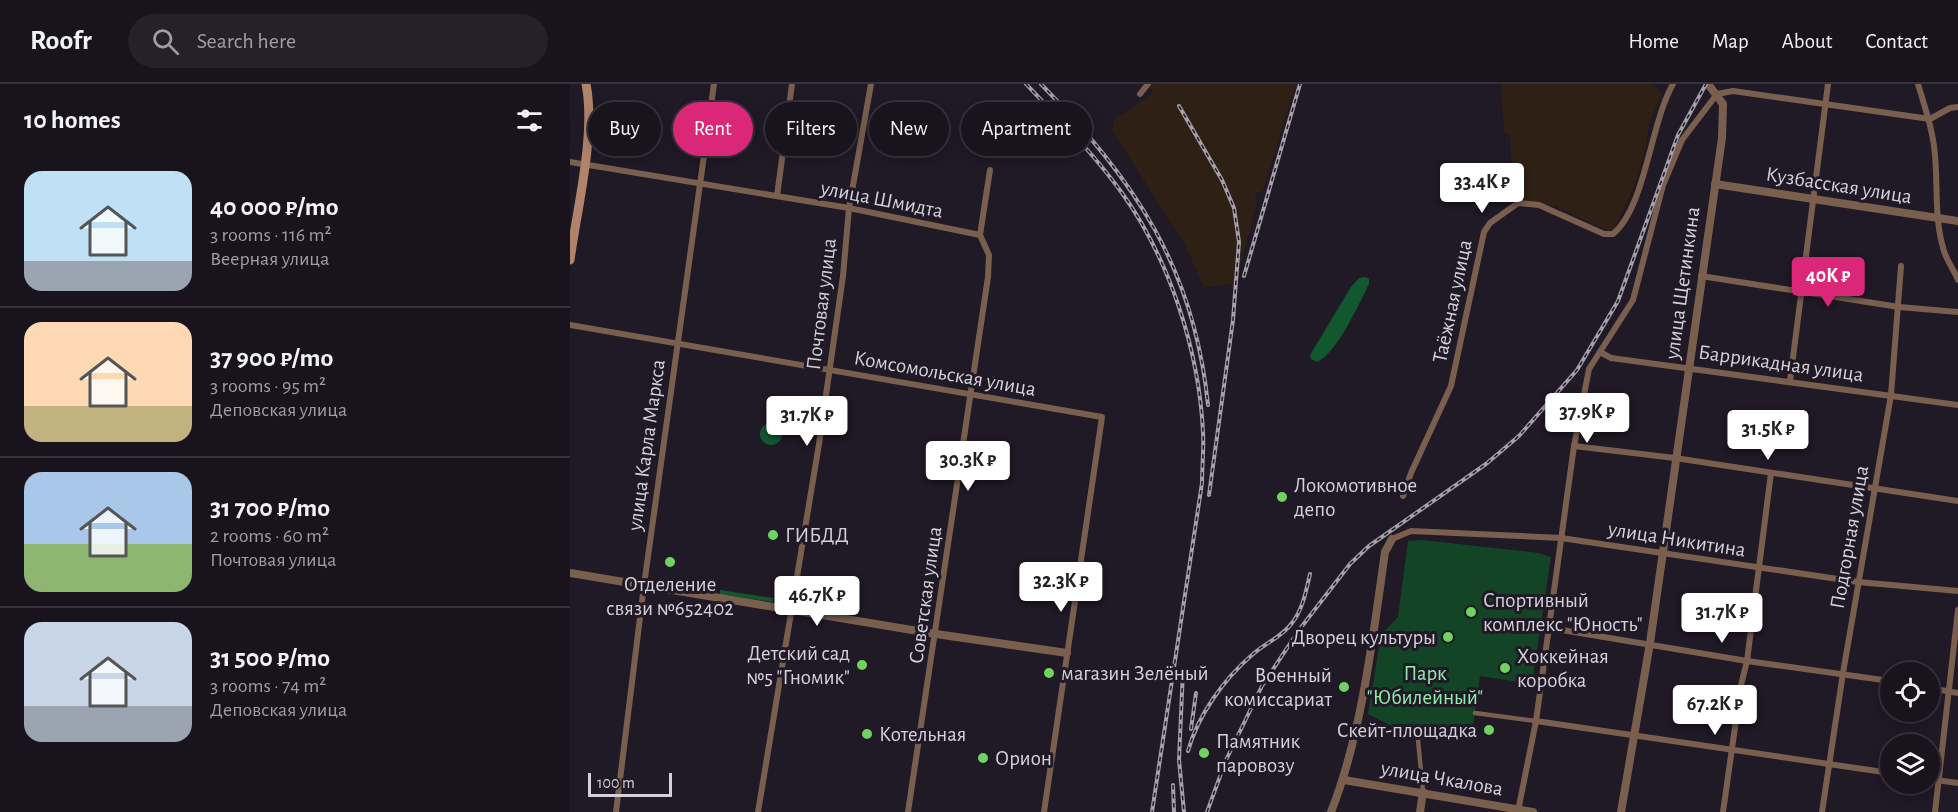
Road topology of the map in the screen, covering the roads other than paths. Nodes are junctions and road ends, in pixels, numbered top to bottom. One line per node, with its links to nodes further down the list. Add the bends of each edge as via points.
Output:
1 (586, 84): 16 (main road, via 589,108)
2 (714, 84): 19 (street, улица Карла Маркса)
3 (792, 84): 20 (street)
4 (871, 84): 22 (street, Почтовая улица)
5 (1148, 84): 10 (street)
6 (1673, 84): 46 (street, Таёжная улица, via 1656,124 1639,185 1620,228 1613,234 1604,234 1539,205 1518,203 1484,232 1451,386)
7 (1708, 84): 11 (street, улица Щетинкина)
8 (1828, 84): 12 (street)
9 (1918, 84): 14 (street)
10 (1140, 94)
11 (1717, 94): 12 (street, via 1733,91); 18 (street, улица Щетинкина, via 1725,115); 35 (street, via 1692,124 1678,149 1650,228 1638,287)
12 (1826, 102): 14 (street); 21 (street)
13 (1958, 107): 14 (street)
14 (1930, 119): 23 (street)
15 (570, 162): 16 (street, улица Шмидта)
16 (584, 164): 19 (street, улица Шмидта); 26 (main road)
17 (990, 170): 25 (street, Советская улица)
18 (1715, 184): 21 (street, Кузбасская улица); 28 (street, улица Щетинкина)
19 (699, 185): 20 (street, улица Шмидта); 34 (street, улица Карла Маркса)
20 (777, 196): 22 (street, улица Шмидта)
21 (1813, 199): 23 (street, Кузбасская улица); 30 (street)
22 (849, 208): 25 (street, улица Шмидта); 37 (street, Почтовая улица)
23 (1936, 218): 24 (street, Кузбасская улица); 29 (street, via 1945,254)
24 (1958, 221)
25 (980, 235): 40 (street, Советская улица, via 989,255 988,277)
26 (570, 260)
27 (1901, 266): 31 (street, Подгорная улица)
28 (1701, 276): 30 (street); 36 (street, улица Щетинкина)
29 (1958, 280)
30 (1801, 292): 31 (street); 38 (street)
31 (1899, 306): 32 (street); 39 (street, Подгорная улица)
32 (1958, 312)
33 (570, 325): 34 (street, Комсомольская улица)
34 (677, 343): 37 (street, Комсомольская улица); 54 (street, улица Карла Маркса)
35 (1600, 352): 36 (street, Баррикадная улица, via 1611,358); 42 (street, via 1588,369)
36 (1688, 367): 38 (street, Баррикадная улица); 43 (street, улица Щетинкина)
37 (830, 369): 40 (street, Комсомольская улица); 56 (street, Почтовая улица)
38 (1790, 381): 39 (street, Баррикадная улица)
39 (1891, 394): 41 (street, Баррикадная улица); 45 (street, Подгорная улица)
40 (969, 395): 59 (street, Советская улица); 61 (street, Комсомольская улица, via 1102,417)
41 (1958, 405)
42 (1574, 446): 43 (street); 48 (street)
43 (1675, 458): 44 (street); 50 (street, улица Щетинкина)
44 (1771, 473): 45 (street); 51 (street)
45 (1876, 489): 47 (street); 53 (street, Подгорная улица)
46 (1403, 496)
47 (1958, 501)
48 (1561, 538): 49 (street, улица Никитина, via 1412,531); 50 (street, улица Никитина); 58 (street)
49 (1392, 539): 75 (street, via 1385,552 1372,643)
50 (1663, 552): 51 (street, улица Никитина); 60 (street, улица Щетинкина)
51 (1760, 568): 53 (street, улица Никитина); 62 (street)
52 (570, 573): 54 (street)
53 (1858, 582): 55 (street, улица Никитина); 63 (street, Подгорная улица)
54 (644, 585): 56 (street); 81 (street, улица Карла Маркса)
55 (1958, 591)
56 (792, 610): 59 (street); 82 (street, Почтовая улица)
57 (1958, 610): 66 (street)
58 (1550, 628): 60 (street); 69 (street)
59 (936, 634): 61 (street); 83 (street, Советская улица)
60 (1650, 643): 62 (street); 70 (street, улица Щетинкина)
61 (1068, 653): 84 (street)
62 (1747, 661): 63 (street); 72 (street)
63 (1843, 673): 64 (street); 73 (street, Подгорная улица)
64 (1880, 679)
65 (1940, 690): 66 (street)
66 (1947, 692): 67 (street); 76 (street)
67 (1958, 693)
68 (1475, 713): 69 (street)
69 (1536, 721): 70 (street); 80 (street)
70 (1635, 737): 72 (street); 88 (street, улица Щетинкина)
71 (1418, 740): 78 (street)
72 (1733, 751): 73 (street); 89 (street)
73 (1831, 763): 74 (street); 90 (street, Подгорная улица)
74 (1880, 771)
75 (1344, 780): 78 (street, улица Чкалова); 85 (street)
76 (1940, 781): 77 (street)
77 (1958, 783)
78 (1423, 792): 80 (street, улица Чкалова); 86 (street)
79 (1938, 794): 91 (street)
80 (1519, 811): 87 (street, улица Чкалова)
81 (616, 812)
82 (758, 812)
83 (908, 812)
84 (1044, 812)
85 (1331, 812)
86 (1420, 812)
87 (1533, 812)
88 (1621, 812)
89 (1724, 812)
90 (1822, 812)
91 (1935, 812)

